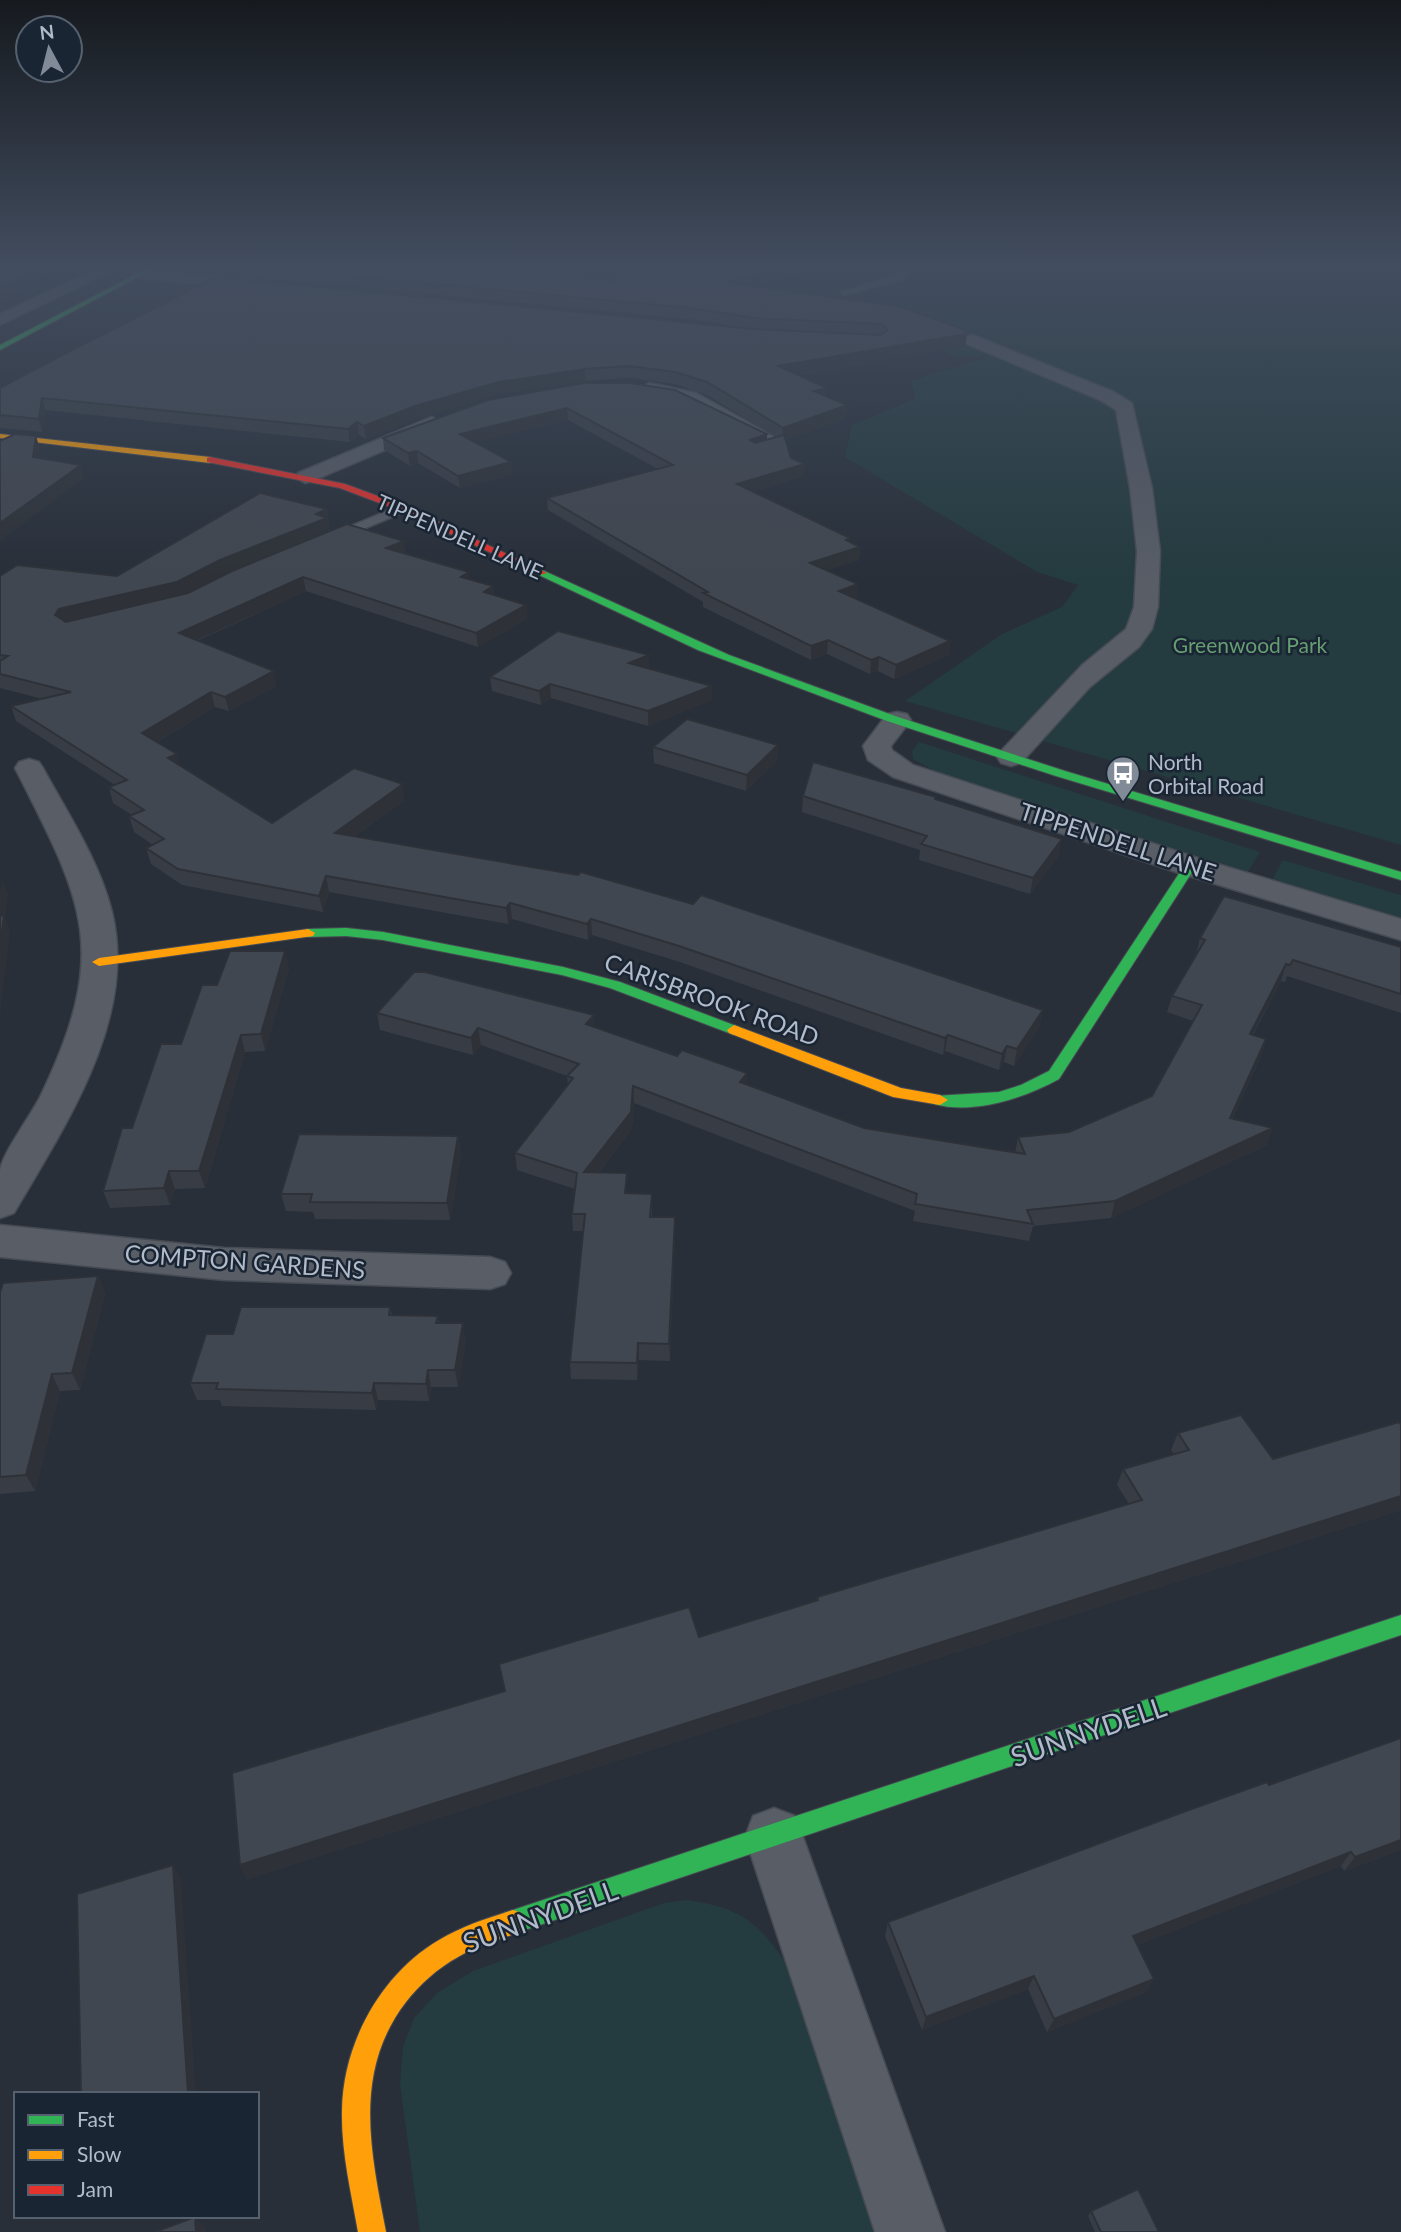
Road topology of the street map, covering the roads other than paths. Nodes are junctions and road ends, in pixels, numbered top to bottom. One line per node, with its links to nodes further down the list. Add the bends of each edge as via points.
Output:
1 (1045, 370): 12 (street, via 1125,407 1146,540 1149,596 1138,629 1091,671)
2 (624, 388): 6 (street, via 689,397)
3 (446, 418): 8 (street)
4 (0, 436): 5 (street, TIPPENDELL LANE)
5 (22, 438): 7 (lane); 8 (street, TIPPENDELL LANE, via 174,454)
6 (770, 440)
7 (0, 451)
8 (305, 477): 9 (street, TIPPENDELL LANE)
9 (404, 509): 10 (lane); 11 (street, TIPPENDELL LANE, via 723,656)
10 (318, 543)
11 (897, 720): 12 (street, TIPPENDELL LANE); 14 (street, TIPPENDELL LANE, via 877,746 878,754 903,771)
12 (1011, 757): 15 (street, TIPPENDELL LANE)
13 (29, 768): 17 (street, via 80,866 96,915)
14 (1190, 866): 16 (street, TIPPENDELL LANE); 17 (street, CARISBROOK ROAD, via 1054,1075 1035,1087 985,1102 929,1100 898,1093 615,985 383,936 294,934)
15 (1401, 876)
16 (1401, 930)
17 (99, 962): 18 (street, via 92,1009 77,1058)
18 (0, 1203)
19 (0, 1241): 20 (street, COMPTON GARDENS, via 224,1264)
20 (490, 1273)
21 (1401, 1625): 22 (street, SUNNYDELL)
22 (774, 1837): 23 (street, SUNNYDELL, via 475,1935 436,1955 398,1989 360,2064 355,2129); 24 (street)
23 (372, 2232)
24 (909, 2232)

